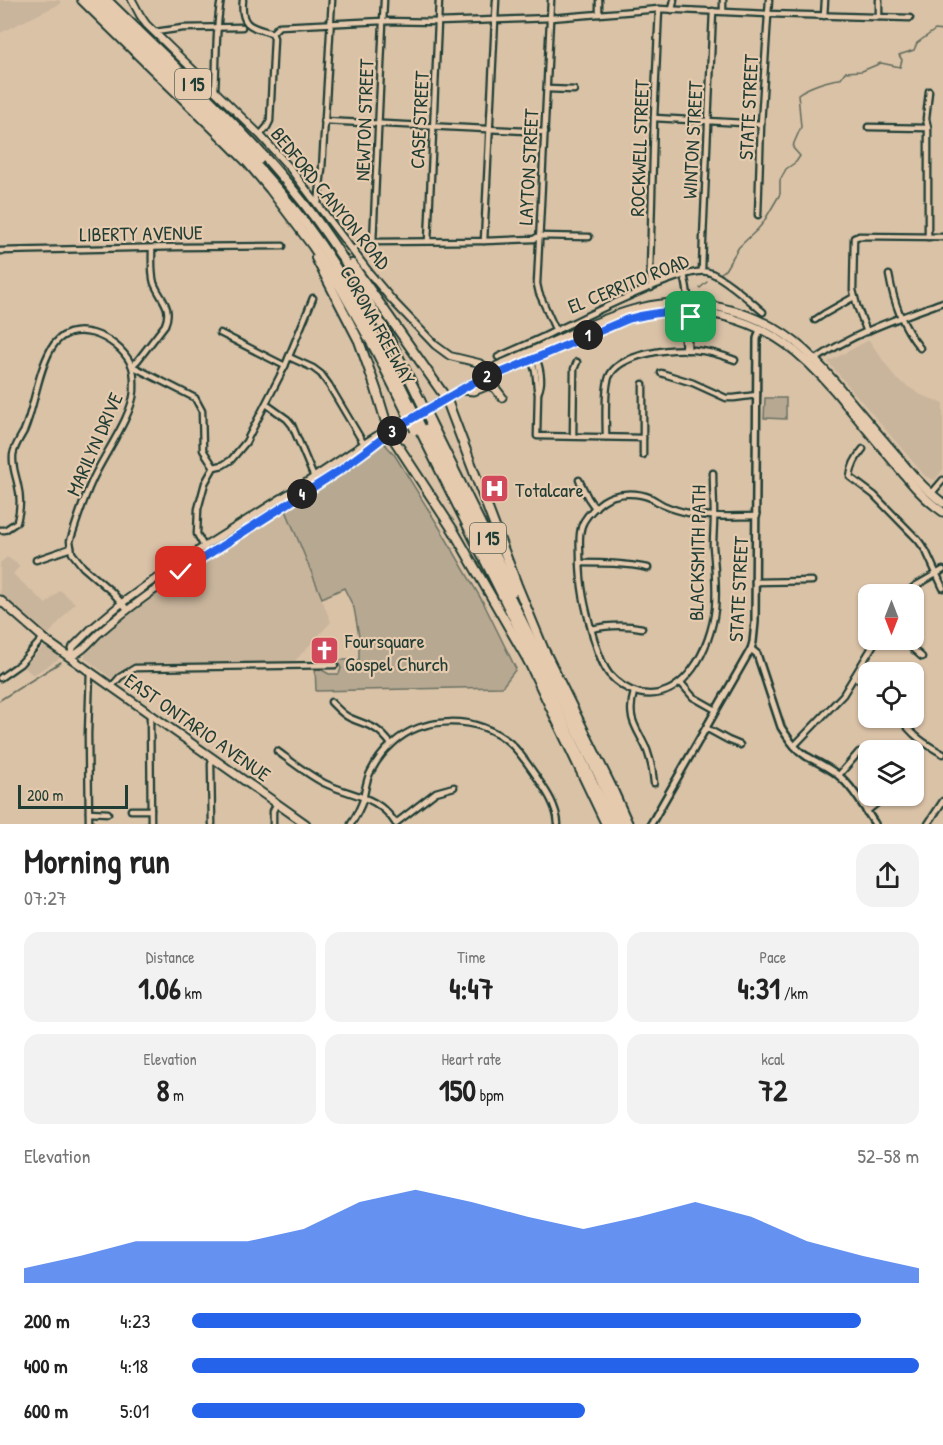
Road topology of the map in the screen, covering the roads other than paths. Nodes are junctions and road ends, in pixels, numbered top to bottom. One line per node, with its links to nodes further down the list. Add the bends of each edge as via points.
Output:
1 (99, 0): 101 (highway, via 248,147 313,226 359,297 394,361)
2 (107, 0): 53 (highway, CORONA FREEWAY / I 15, via 248,139)
3 (132, 0): 34 (main road, BEDFORD CANYON ROAD)
4 (221, 0): 32 (street)
5 (243, 0): 35 (street, via 247,22 255,29)
6 (332, 0): 31 (street)
7 (384, 0): 29 (street, NEWTON STREET)
8 (439, 0): 30 (street, CASE STREET)
9 (496, 0): 28 (street)
10 (551, 0): 26 (street, LAYTON STREET)
11 (599, 0): 22 (street)
12 (674, 0): 19 (street)
13 (723, 0): 21 (street)
14 (769, 0): 23 (street, STATE STREET)
15 (825, 0): 24 (street)
16 (879, 0): 25 (street)
17 (84, 1): 61 (highway, CORONA FREEWAY / I 15, via 248,163); 101 (highway, via 252,159 300,216 362,310)
18 (659, 9): 19 (street); 22 (street); 40 (street, ROCKWELL STREET)
19 (672, 10): 20 (street)
20 (713, 11): 21 (street); 42 (street, WINTON STREET)
21 (723, 11): 23 (street)
22 (598, 14): 26 (street)
23 (768, 14): 24 (street); 44 (street, STATE STREET)
24 (824, 16): 25 (street)
25 (879, 17): 27 (street)
26 (551, 18): 28 (street); 36 (street, LAYTON STREET)
27 (909, 18)
28 (494, 20): 30 (street); 48 (street)
29 (383, 21): 30 (street); 31 (street); 43 (street, NEWTON STREET)
30 (438, 22): 45 (street, CASE STREET)
31 (330, 24): 35 (street, via 279,26); 41 (street)
32 (216, 27): 33 (street); 34 (street); 37 (street)
33 (242, 27)
34 (155, 32): 37 (main road, BEDFORD CANYON ROAD)
35 (272, 33): 50 (street, via 270,117)
36 (547, 89): 38 (street); 49 (street, LAYTON STREET)
37 (215, 90): 50 (main road, BEDFORD CANYON ROAD)
38 (574, 90)
39 (929, 91): 47 (street)
40 (654, 118): 42 (street); 69 (street, ROCKWELL STREET)
41 (324, 121): 43 (street); 51 (street)
42 (709, 121): 44 (street); 66 (street, WINTON STREET)
43 (380, 124): 45 (street); 60 (street, NEWTON STREET)
44 (761, 124): 52 (street, STATE STREET)
45 (433, 126): 48 (street); 58 (street, CASE STREET)
46 (868, 127): 47 (street)
47 (928, 128): 56 (street)
48 (489, 129): 49 (street); 59 (street)
49 (544, 132): 54 (street, LAYTON STREET)
50 (260, 135): 51 (main road, BEDFORD CANYON ROAD)
51 (318, 204): 64 (main road, BEDFORD CANYON ROAD)
52 (758, 215)
53 (319, 224): 98 (highway, via 328,230); 101 (highway, CORONA FREEWAY / I 15, via 390,340)
54 (539, 237): 55 (street); 59 (street); 78 (street, LAYTON STREET, via 537,289)
55 (588, 237)
56 (928, 237): 57 (street); 70 (street, via 854,238)
57 (943, 237)
58 (429, 241): 59 (street); 60 (street)
59 (484, 241)
60 (373, 242): 64 (street)
61 (312, 245): 101 (highway, CORONA FREEWAY / I 15); 103 (highway, via 359,341)
62 (283, 246): 63 (street, LIBERTY AVENUE)
63 (152, 248): 65 (street, LIBERTY AVENUE); 90 (street, via 154,283 168,318)
64 (352, 250): 94 (main road, BEDFORD CANYON ROAD, via 392,300 441,350 479,363)
65 (0, 251)
66 (702, 271): 67 (street, EL CERRITO ROAD); 74 (street, EL CERRITO ROAD, via 724,280)
67 (684, 275): 69 (street, EL CERRITO ROAD); 73 (street)
68 (889, 275): 75 (street)
69 (651, 288): 78 (street, EL CERRITO ROAD)
70 (854, 297): 76 (street); 79 (street)
71 (313, 298): 85 (street)
72 (943, 302): 75 (street)
73 (688, 308): 77 (main road); 83 (street, via 691,330 686,337); 84 (main road, via 655,305 629,311); 88 (main road, via 712,306 759,320 787,336)
74 (764, 312)
75 (901, 317): 79 (street); 82 (street)
76 (815, 320)
77 (760, 329): 81 (main road); 97 (street, STATE STREET)
78 (556, 331): 86 (street, EL CERRITO ROAD)
79 (867, 332): 88 (street)
80 (220, 333): 91 (street)
81 (783, 342): 88 (main road); 99 (main road)
82 (920, 348)
83 (686, 350): 87 (street); 105 (street, via 644,355 616,367 607,385)
84 (532, 355): 92 (main road); 94 (main road, via 497,366); 104 (street, via 541,379 537,436)
85 (289, 357): 91 (street); 107 (street, via 321,374)
86 (498, 357)
87 (735, 360)
88 (815, 360): 99 (main road); 118 (main road)
89 (577, 362): 104 (street)
90 (132, 366): 110 (street, via 195,398 202,411 203,450); 124 (street, via 117,346 95,334 74,331 57,340 13,452 20,501 17,522); 126 (street, MARILYN DRIVE, via 131,405 91,483 70,541)
91 (285, 366): 100 (street)
92 (503, 372): 94 (main road); 96 (main road, via 497,379 502,397 489,385 474,391)
93 (661, 373): 97 (street, via 726,398)
94 (491, 374): 96 (main road)
95 (643, 384): 106 (street)
96 (459, 390): 98 (main road)
97 (757, 395): 122 (street, STATE STREET)
98 (446, 398): 103 (main road); 147 (highway)
99 (844, 403): 111 (main road)
100 (266, 404): 110 (street, via 239,451 231,460); 113 (street, via 292,425)
101 (411, 405): 102 (highway, CORONA FREEWAY / I 15, bridge); 102 (highway, CORONA FREEWAY / I 15, bridge)
102 (422, 426): 114 (highway, CORONA FREEWAY / I 15); 128 (highway); 150 (highway, CORONA FREEWAY / I 15); 192 (highway)
103 (389, 432): 107 (main road); 117 (main road); 150 (highway, via 453,530)
104 (573, 436): 105 (street)
105 (606, 437): 106 (street)
106 (643, 438): 109 (street)
107 (364, 444): 113 (main road)
108 (863, 449): 133 (street, via 850,477 874,495 918,540)
109 (643, 455)
110 (214, 467): 125 (street, via 198,509 197,534)
111 (902, 471): 118 (main road, via 928,495); 121 (main road, via 918,492)
112 (713, 473): 123 (street, BLACKSMITH PATH)
113 (314, 477): 117 (street); 125 (main road)
114 (459, 480): 128 (highway); 147 (highway, CORONA FREEWAY / I 15)
115 (579, 480): 120 (street)
116 (943, 480): 118 (street)
117 (318, 484): 127 (main road)
118 (932, 494): 119 (main road)
119 (943, 503)
120 (595, 508): 123 (street, via 616,496 640,494 662,505); 130 (street, via 584,521 579,537)
121 (943, 512)
122 (757, 516): 123 (street); 135 (street, STATE STREET)
123 (714, 517): 156 (street, BLACKSMITH PATH, via 715,609 707,641)
124 (0, 530)
125 (204, 547): 127 (street); 139 (main road)
126 (71, 548): 129 (street); 139 (street, via 83,567)
127 (208, 554): 140 (main road)
128 (491, 557): 193 (highway)
129 (36, 560)
130 (580, 563): 131 (street); 142 (street, via 582,594)
131 (648, 568)
132 (943, 570): 133 (street)
133 (937, 573): 136 (street); 137 (street)
134 (812, 581): 135 (street)
135 (755, 582): 144 (street, STATE STREET)
136 (918, 584)
137 (943, 588)
138 (0, 600): 143 (main road, EAST ONTARIO AVENUE)
139 (122, 603): 140 (street); 148 (main road, via 75,646)
140 (128, 609): 148 (main road)
141 (642, 628): 142 (street, via 608,625)
142 (591, 629): 158 (street, via 609,674)
143 (43, 638): 148 (main road, EAST ONTARIO AVENUE); 154 (street, via 20,664)
144 (751, 649): 160 (street, STATE STREET); 166 (street, via 757,654 781,728)
145 (870, 650): 153 (street)
146 (915, 650): 149 (street)
147 (546, 655): 194 (highway, CORONA FREEWAY / I 15)
148 (70, 657): 152 (main road, EAST ONTARIO AVENUE)
149 (922, 657)
150 (529, 662): 191 (highway, CORONA FREEWAY / I 15)
151 (335, 665): 157 (street, via 135,668)
152 (90, 671): 157 (main road, EAST ONTARIO AVENUE); 180 (street)
153 (854, 677): 155 (street); 166 (street, via 843,695)
154 (0, 678)
155 (858, 679)
156 (681, 683): 158 (street, via 654,693); 160 (street, via 693,697)
157 (111, 687): 161 (main road, EAST ONTARIO AVENUE)
158 (634, 692): 172 (street, via 632,719 646,748)
159 (331, 702): 164 (street, via 350,718 377,729)
160 (716, 710): 162 (street, STATE STREET)
161 (150, 715): 170 (main road, EAST ONTARIO AVENUE); 179 (street)
162 (706, 728): 165 (street); 195 (street, STATE STREET)
163 (909, 728): 169 (street)
164 (391, 744): 174 (street, via 370,774); 190 (street, via 408,732 433,723 461,722 487,729 510,742 522,756 548,794)
165 (740, 745)
166 (794, 746): 171 (street)
167 (277, 751): 174 (street, via 321,781)
168 (858, 753): 171 (street)
169 (943, 754)
170 (213, 759): 176 (main road, EAST ONTARIO AVENUE); 185 (street)
171 (839, 775): 181 (street)
172 (654, 783)
173 (454, 787): 189 (street, via 436,792)
174 (363, 798): 188 (street); 189 (street, via 379,804)
175 (943, 801): 197 (street)
176 (277, 803): 186 (street); 187 (main road, EAST ONTARIO AVENUE)
177 (873, 806): 181 (street)
178 (131, 810): 179 (street)
179 (151, 810): 184 (street)
180 (89, 812): 182 (street); 183 (street)
181 (866, 812): 196 (street)
182 (108, 813)
183 (89, 824)
184 (151, 824)
185 (212, 824)
186 (273, 824)
187 (306, 824)
188 (351, 824)
189 (396, 824)
190 (558, 824)
191 (606, 824)
192 (613, 824)
193 (620, 824)
194 (628, 824)
195 (651, 824)
196 (875, 824)
197 (928, 824)

